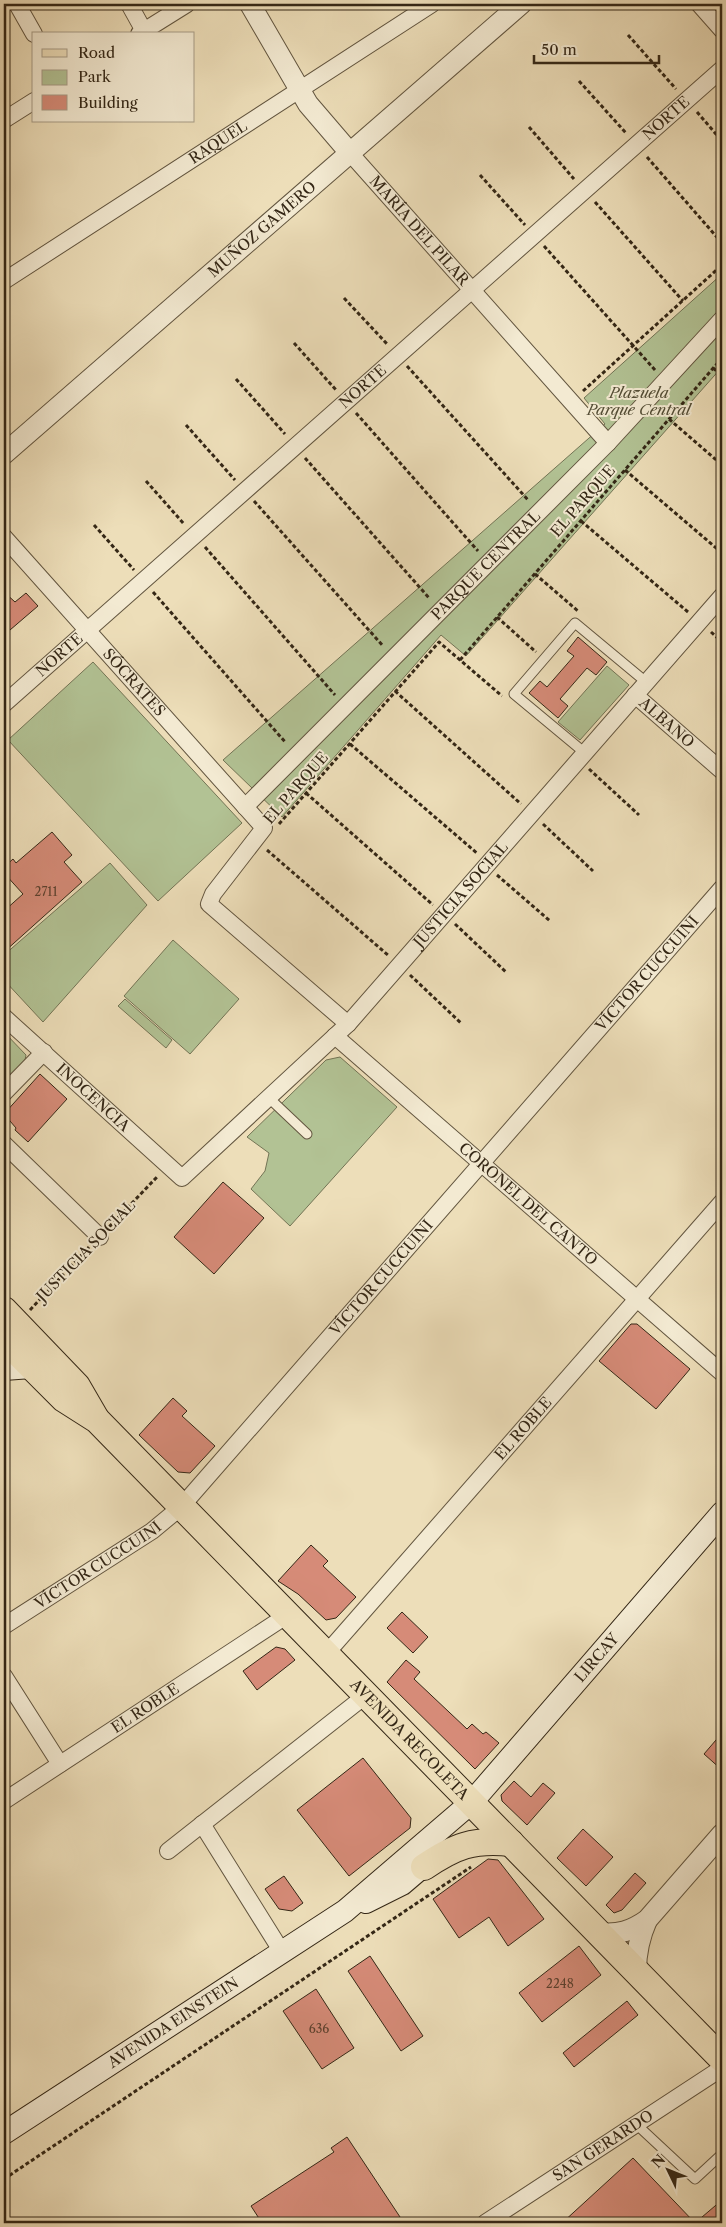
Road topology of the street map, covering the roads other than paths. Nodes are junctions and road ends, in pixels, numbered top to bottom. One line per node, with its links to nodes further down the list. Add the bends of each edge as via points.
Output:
1 (17, 4): 9 (street)
2 (129, 4): 10 (street)
3 (187, 4): 10 (street)
4 (250, 4): 12 (street, MARÍA DEL PILAR)
5 (432, 4): 12 (street, RAQUEL)
6 (521, 4): 15 (street, MUÑOZ GAMERO)
7 (699, 4): 8 (street)
8 (722, 30)
9 (33, 32)
10 (142, 32)
11 (722, 69): 17 (street, NORTE)
12 (300, 88): 15 (street, MARÍA DEL PILAR, via 313,111); 16 (street, RAQUEL)
13 (32, 102): 14 (street)
14 (4, 120)
15 (350, 153): 17 (street, MARÍA DEL PILAR); 20 (street, MUÑOZ GAMERO)
16 (4, 281)
17 (471, 291): 19 (street, MARÍA DEL PILAR); 23 (street, NORTE)
18 (722, 319): 19 (street, PARQUE CENTRAL)
19 (608, 443): 29 (street, PARQUE CENTRAL)
20 (4, 454)
21 (4, 538): 23 (street, SÓCRATES)
22 (722, 596): 24 (street, JUSTICIA SOCIAL)
23 (86, 631): 26 (street, NORTE); 29 (street, SÓCRATES)
24 (646, 682): 25 (street, JUSTICIA SOCIAL); 27 (lane, via 575,623 544,659 514,694)
25 (635, 695): 27 (street, JUSTICIA SOCIAL); 28 (street, ALBANO)
26 (4, 704)
27 (585, 753): 32 (street, JUSTICIA SOCIAL)
28 (722, 771)
29 (245, 807): 32 (street, SÓCRATES, via 269,829 213,894 209,904)
30 (722, 888): 39 (street, VÍCTOR CUCCUINI)
31 (4, 1017): 34 (street, INOCENCIA)
32 (348, 1024): 33 (street, JUSTICIA SOCIAL)
33 (335, 1036): 36 (street, JUSTICIA SOCIAL); 39 (street, CORONEL DEL CANTO)
34 (44, 1052): 35 (street); 40 (street, INOCENCIA)
35 (4, 1093)
36 (269, 1098): 37 (lane); 40 (street, JUSTICIA SOCIAL)
37 (307, 1134)
38 (4, 1144): 42 (street)
39 (481, 1164): 43 (street, CORONEL DEL CANTO); 50 (street, VÍCTOR CUCCUINI)
40 (182, 1178)
41 (722, 1202): 43 (street, EL ROBLE)
42 (100, 1237)
43 (638, 1299): 48 (street, CORONEL DEL CANTO); 54 (street, EL ROBLE)
44 (8, 1324): 45 (main road, AVENIDA RECOLETA); 46 (main road, AVENIDA RECOLETA)
45 (58, 1365): 46 (main road); 49 (main road, AVENIDA RECOLETA, via 78,1386)
46 (30, 1366): 47 (main road); 49 (main road, AVENIDA RECOLETA, via 64,1399)
47 (4, 1369)
48 (722, 1373)
49 (96, 1420): 50 (main road, AVENIDA RECOLETA)
50 (181, 1507): 52 (main road, AVENIDA RECOLETA); 53 (street, VÍCTOR CUCCUINI, via 152,1531)
51 (722, 1513): 59 (main road, LIRCAY)
52 (286, 1616): 54 (main road, AVENIDA RECOLETA); 57 (street, EL ROBLE)
53 (4, 1626)
54 (324, 1655): 56 (main road, AVENIDA RECOLETA)
55 (4, 1676): 57 (street)
56 (365, 1696): 59 (main road, AVENIDA RECOLETA); 60 (street)
57 (60, 1764): 58 (street, EL ROBLE)
58 (4, 1800)
59 (472, 1802): 62 (main road, AVENIDA RECOLETA); 64 (main road, AVENIDA EINSTEIN, via 453,1835); 65 (main road, AVENIDA EINSTEIN)
60 (202, 1824): 63 (street); 68 (street)
61 (722, 1834): 66 (street)
62 (511, 1843): 64 (main road, via 484,1841 465,1844); 67 (main road, AVENIDA RECOLETA)
63 (168, 1851)
64 (424, 1867): 65 (main road, AVENIDA EINSTEIN, via 394,1888)
65 (345, 1911): 68 (main road, AVENIDA EINSTEIN)
66 (647, 1920): 67 (street, via 633,1930); 69 (street, via 636,1953)
67 (599, 1933): 69 (main road, AVENIDA RECOLETA)
68 (282, 1952): 73 (main road, AVENIDA EINSTEIN)
69 (636, 1971): 70 (main road, AVENIDA RECOLETA)
70 (722, 2059)
71 (722, 2068): 72 (street, SAN GERARDO)
72 (636, 2124): 74 (lane, via 695,2179); 75 (street, SAN GERARDO)
73 (4, 2133)
74 (722, 2154)
75 (484, 2223)

